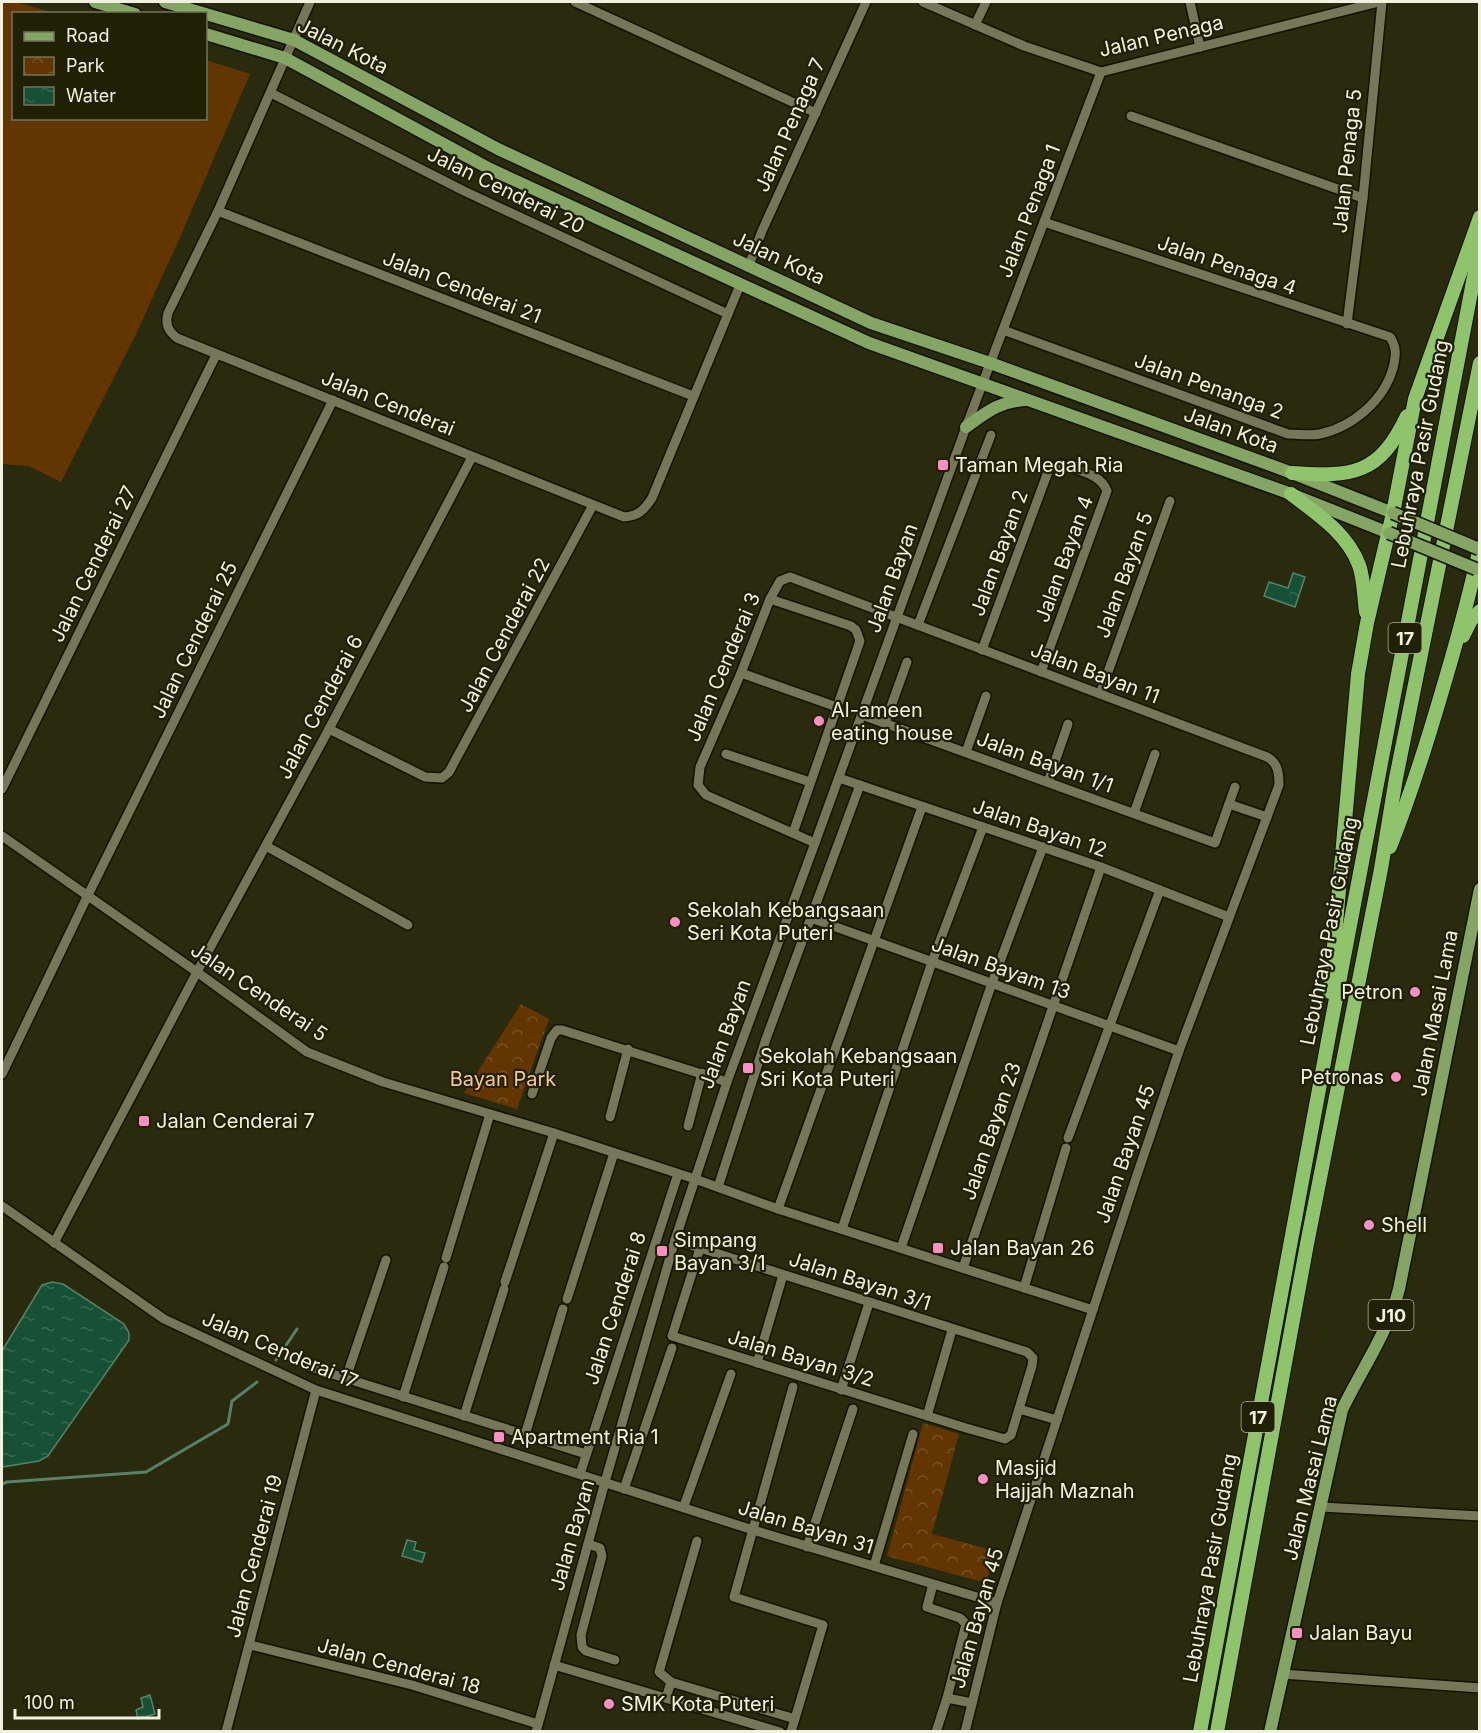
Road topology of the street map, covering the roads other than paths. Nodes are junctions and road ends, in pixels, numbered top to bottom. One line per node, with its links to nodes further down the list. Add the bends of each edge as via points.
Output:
1 (95, 2): 10 (main road)
2 (165, 2): 11 (main road, Jalan Kota)
3 (310, 2): 15 (street, Jalan Cenderai)
4 (575, 2): 20 (street)
5 (866, 2): 20 (street, Jalan Penaga 7)
6 (922, 2): 13 (street, Jalan Penaga)
7 (986, 2): 13 (street)
8 (1190, 2): 16 (street)
9 (1380, 2): 16 (street, Jalan Penaga); 22 (street, Jalan Penaga 5)
10 (128, 12)
11 (199, 12)
12 (207, 14): 15 (main road, Jalan Kota)
13 (975, 25): 18 (street, Jalan Penaga)
14 (207, 34): 17 (main road, Jalan Kota)
15 (294, 40): 17 (street, Jalan Cenderai); 27 (main road, Jalan Kota, via 498,149)
16 (1200, 47): 18 (street, Jalan Penaga)
17 (285, 58): 19 (street, Jalan Cenderai); 28 (main road, Jalan Kota, via 490,169)
18 (1101, 72): 25 (street, Jalan Penaga 1)
19 (271, 93): 23 (street, Jalan Cenderai); 29 (street, Jalan Cenderai 20, via 464,190)
20 (816, 113): 27 (street, Jalan Penaga 7)
21 (1131, 116): 22 (street)
22 (1363, 198): 30 (street, Jalan Penaga 5)
23 (218, 211): 33 (street, Jalan Cenderai, via 166,321 177,338); 37 (street, Jalan Cenderai 21)
24 (1479, 217): 39 (highway)
25 (1044, 222): 30 (street, Jalan Penaga 4); 31 (street, Jalan Penaga 1)
26 (1479, 245): 104 (highway, Lebuhraya Pasir Gudang / 17)
27 (749, 265): 34 (main road, Jalan Kota, via 871,322)
28 (740, 285): 29 (street, Jalan Cenderai); 36 (main road, Jalan Kota, via 869,343)
29 (728, 314): 37 (street, Jalan Cenderai)
30 (1347, 324): 32 (street, Jalan Penaga 4, via 1390,337)
31 (1003, 330): 32 (street, Jalan Penanga 2, via 1288,434 1320,434 1351,421 1374,403 1389,380); 34 (street, Jalan Penaga 1)
32 (1396, 346)
33 (216, 355): 40 (street, Jalan Cenderai); 79 (street, Jalan Cenderai 27)
34 (990, 363): 36 (street, Jalan Bayan); 45 (main road, Jalan Kota)
35 (1479, 363): 91 (highway, Lebuhraya Pasir Gudang / 17)
36 (982, 383): 38 (main road, Jalan Kota); 41 (street, Jalan Bayan)
37 (693, 396): 48 (street, Jalan Cenderai, via 645,509 624,517)
38 (1029, 399): 41 (main road, via 996,405); 46 (main road, Jalan Kota)
39 (1415, 399): 45 (highway, via 1396,438 1371,464 1330,476); 49 (highway)
40 (333, 400): 43 (street, Jalan Cenderai); 94 (street, Jalan Cenderai 25)
41 (966, 428): 55 (street, Jalan Bayan)
42 (991, 435): 57 (street)
43 (472, 457): 48 (street, Jalan Cenderai); 69 (street, Jalan Cenderai 6)
44 (1049, 469): 58 (street, Jalan Bayan 2); 61 (street, Jalan Bayan 4, via 1060,464 1099,478 1107,491)
45 (1292, 473): 49 (main road, Jalan Kota)
46 (1291, 494): 50 (main road, Jalan Kota); 56 (highway, via 1326,520 1351,549 1359,566)
47 (1170, 501): 63 (street, Jalan Bayan 5)
48 (593, 505): 69 (street, Jalan Cenderai 22, via 455,765 442,778 425,777)
49 (1393, 513): 50 (highway); 51 (main road, Jalan Kota, bridge)
50 (1389, 533): 52 (main road, Jalan Kota, bridge); 56 (highway)
51 (1479, 548): 52 (highway)
52 (1478, 569): 59 (highway)
53 (770, 599): 55 (street, Jalan Cenderai 3, via 780,581 790,577); 62 (street, Jalan Cenderai 3); 65 (street, via 851,626 860,636)
54 (1479, 611): 59 (highway)
55 (897, 618): 57 (street, Jalan Bayan 11); 66 (street, Jalan Bayan)
56 (1367, 623): 104 (highway, via 1358,674 1330,980)
57 (918, 625): 58 (street, Jalan Bayan 11)
58 (982, 650): 61 (street, Jalan Bayan 11)
59 (1452, 656): 91 (highway, via 1405,810)
60 (907, 662): 67 (street)
61 (1041, 672): 63 (street, Jalan Bayan 11)
62 (741, 673): 65 (street); 85 (street, Jalan Cenderai 3, via 700,767 698,785 706,795)
63 (1100, 694): 73 (street, Jalan Bayan 11, via 1267,757)
64 (986, 696): 70 (street)
65 (837, 707): 75 (street)
66 (862, 715): 67 (street, Jalan Bayan 1/1); 74 (street, Jalan Bayan)
67 (885, 723): 70 (street, Jalan Bayan 1/1)
68 (1068, 724): 76 (street)
69 (329, 729): 88 (street, Jalan Cenderai 6)
70 (966, 752): 76 (street, Jalan Bayan 1/1)
71 (726, 754): 75 (street)
72 (1155, 754): 82 (street)
73 (1276, 766): 83 (street, Jalan Bayan 45, via 1279,784)
74 (839, 778): 77 (street, Jalan Bayan 12); 87 (street, Jalan Bayan)
75 (810, 782): 85 (street)
76 (1048, 782): 82 (street, Jalan Bayan 1/1)
77 (860, 785): 81 (street, Jalan Bayan 12); 96 (street)
78 (1235, 787): 80 (street)
79 (2, 789)
80 (1229, 804): 82 (street, Jalan Bayan 1/1, via 1215,843); 83 (street)
81 (922, 807): 84 (street, Jalan Bayan 12); 98 (street)
82 (1134, 813)
83 (1267, 817): 95 (street, Jalan Bayan 45)
84 (983, 827): 89 (street, Jalan Bayan 12); 99 (street)
85 (793, 832): 87 (street)
86 (2, 836): 94 (street, Jalan Cenderai 5)
87 (815, 843): 109 (street, Jalan Bayan)
88 (266, 846): 97 (street); 100 (street, Jalan Cenderai 6)
89 (1043, 847): 90 (street, Jalan Bayan 12); 101 (street)
90 (1101, 867): 93 (street, Jalan Bayan 12); 102 (street, Jalan Bayan 23)
91 (1381, 869): 182 (highway, Lebuhraya Pasir Gudang / 17)
92 (1479, 889): 156 (main road, Jalan Masai Lama / J10, via 1399,1289 1374,1353 1342,1410)
93 (1160, 890): 95 (street, Jalan Bayan 12); 103 (street)
94 (88, 895): 100 (street, Jalan Cenderai 5); 108 (street, Jalan Cenderai 25)
95 (1229, 917): 106 (street, Jalan Bayan 45)
96 (812, 918): 98 (street, Jalan Bayam 13); 118 (street, via 766,1039)
97 (408, 925)
98 (873, 940): 99 (street, Jalan Bayam 13); 120 (street)
99 (932, 962): 101 (street, Jalan Bayam 13); 121 (street)
100 (197, 972): 111 (street, Jalan Cenderai 5, via 307,1052 383,1082); 123 (street)
101 (992, 983): 102 (street, Jalan Bayam 13); 125 (street)
102 (1053, 1006): 103 (street, Jalan Bayam 13); 127 (street, Jalan Bayan 23)
103 (1110, 1026): 106 (street, Jalan Bayam 13); 129 (street, via 1067,1143)
104 (1330, 1030): 181 (highway, Lebuhraya Pasir Gudang / 17)
105 (628, 1049): 107 (street); 110 (street, via 557,1030); 112 (street)
106 (1179, 1051): 133 (street, Jalan Bayan 45)
107 (702, 1073): 109 (street); 113 (street)
108 (2, 1074)
109 (727, 1082): 117 (street, Jalan Bayan)
110 (532, 1094)
111 (490, 1114): 114 (street, Jalan Cenderai 5); 143 (street)
112 (610, 1117)
113 (688, 1126)
114 (554, 1133): 115 (street, Jalan Cenderai 5); 146 (street)
115 (614, 1153): 116 (street, Jalan Cenderai 5); 130 (street)
116 (678, 1174): 117 (street, Jalan Cenderai 5); 151 (street, Jalan Cenderai 8)
117 (695, 1179): 118 (street); 122 (street, Jalan Bayan)
118 (718, 1187): 120 (street)
119 (2, 1206): 123 (street, Jalan Cenderai 17)
120 (778, 1209): 121 (street)
121 (842, 1229): 125 (street)
122 (675, 1240): 124 (street, Jalan Bayan 3/1); 153 (street, Jalan Bayan)
123 (54, 1243): 141 (street, Jalan Cenderai 17, via 164,1318)
124 (700, 1248): 128 (street, Jalan Bayan 3/1); 136 (street, Jalan Bayan 3/2, via 672,1336)
125 (901, 1248): 127 (street)
126 (386, 1260): 139 (street)
127 (963, 1268): 129 (street)
128 (783, 1275): 131 (street, Jalan Bayan 3/1); 136 (street)
129 (1024, 1288): 133 (street)
130 (567, 1299)
131 (869, 1303): 134 (street, Jalan Bayan 3/1); 142 (street)
132 (563, 1309): 150 (street)
133 (1093, 1310): 148 (street, Jalan Bayan 45)
134 (952, 1330): 145 (street, Jalan Bayan 3/1, via 1027,1352 1033,1358); 147 (street)
135 (672, 1348): 154 (street)
136 (757, 1364): 142 (street, Jalan Bayan 3/2)
137 (310, 1367): 139 (street)
138 (731, 1374): 155 (street)
139 (346, 1378): 143 (street)
140 (793, 1387): 158 (street)
141 (316, 1390): 152 (street, Jalan Cenderai 17); 165 (street, Jalan Cenderai 19)
142 (841, 1390): 147 (street, Jalan Bayan 3/2)
143 (403, 1397): 146 (street)
144 (853, 1409): 161 (street)
145 (1019, 1409): 147 (street, Jalan Bayan 3/2, via 1011,1435 1005,1439); 148 (street)
146 (465, 1416): 150 (street)
147 (927, 1416)
148 (1058, 1420): 164 (street, Jalan Bayan 45)
149 (913, 1434): 162 (street)
150 (525, 1435): 151 (street)
151 (586, 1454): 152 (street, Jalan Cenderai 8)
152 (580, 1474): 153 (street, Jalan Cenderai 17)
153 (605, 1482): 154 (street, Jalan Bayan 31); 160 (street, Jalan Bayan)
154 (624, 1489): 155 (street, Jalan Bayan 31)
155 (684, 1506): 158 (street, Jalan Bayan 31)
156 (1322, 1507): 157 (street); 168 (main road, Jalan Masai Lama / J10)
157 (1479, 1516)
158 (753, 1530): 161 (street, Jalan Bayan 31); 178 (street, via 734,1597 823,1625)
159 (697, 1541): 169 (street, via 659,1672)
160 (588, 1544): 166 (street, via 600,1548 602,1556 583,1626 582,1647); 167 (street, Jalan Bayan)
161 (807, 1547): 162 (street, Jalan Bayan 31)
162 (874, 1566): 163 (street, Jalan Bayan 31)
163 (933, 1584): 164 (street, Jalan Bayan 31); 172 (street, via 927,1607 960,1618 966,1624)
164 (998, 1603): 173 (street, Jalan Bayan 45)
165 (250, 1645): 175 (street, Jalan Cenderai 18, via 412,1685); 176 (street, Jalan Cenderai 19)
166 (615, 1660)
167 (554, 1665): 171 (street); 175 (street, Jalan Bayan)
168 (1282, 1674): 170 (street); 183 (main road, Jalan Masai Lama / J10)
169 (671, 1682): 171 (street); 174 (street)
170 (1479, 1688)
171 (666, 1698): 177 (street)
172 (947, 1698): 173 (street); 179 (street)
173 (972, 1704): 180 (street, Jalan Bayan 45)
174 (792, 1718)
175 (537, 1728)
176 (226, 1731)
177 (780, 1731)
178 (791, 1731)
179 (936, 1731)
180 (967, 1731)
181 (1200, 1731)
182 (1217, 1731)
183 (1270, 1731)

